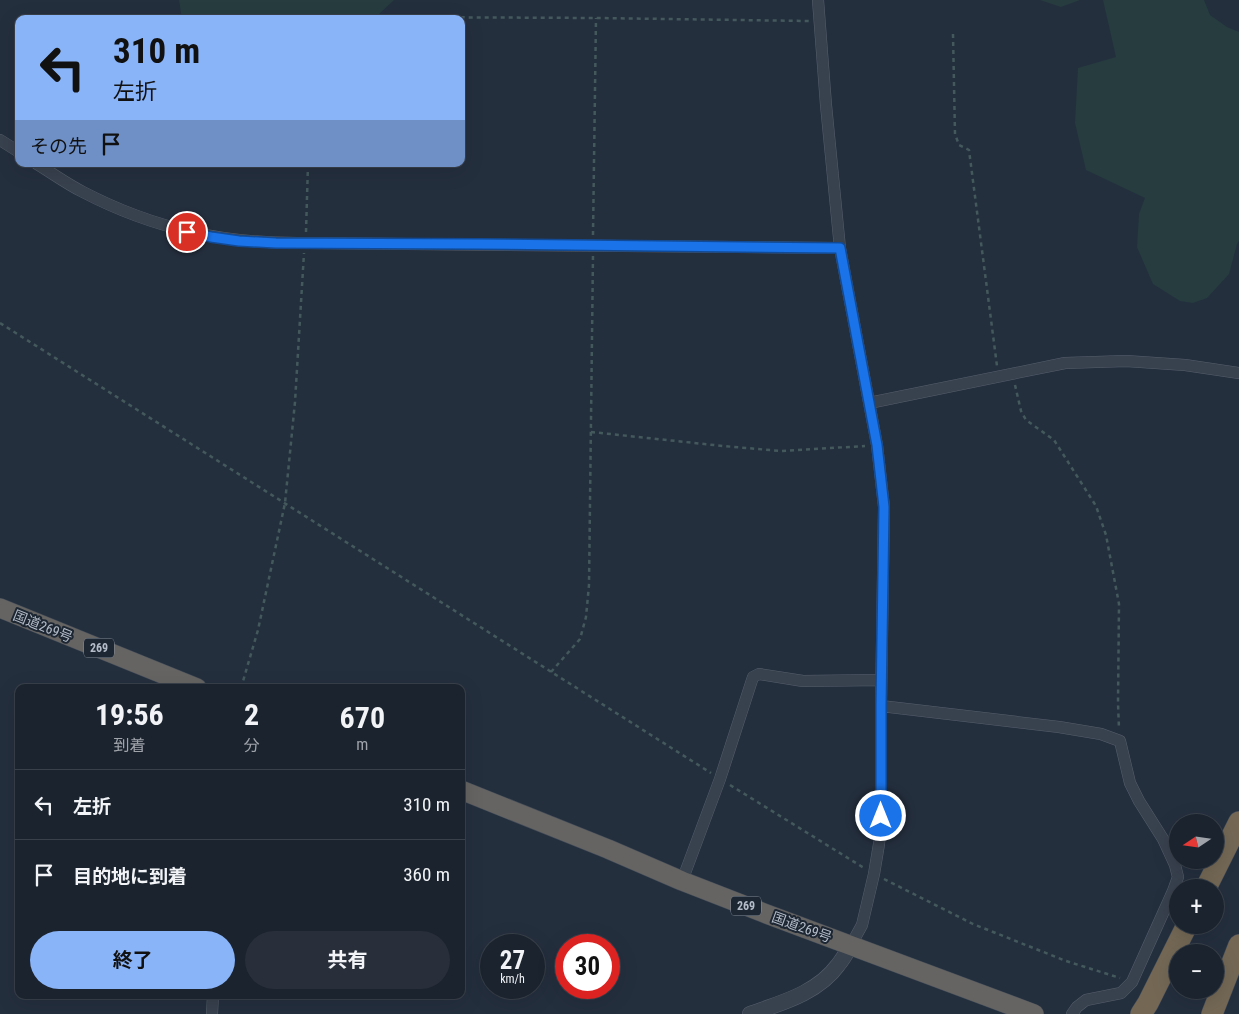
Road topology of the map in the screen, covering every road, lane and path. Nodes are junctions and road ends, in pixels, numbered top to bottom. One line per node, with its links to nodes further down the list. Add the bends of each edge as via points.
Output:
1 (818, 0): 4 (street)
2 (465, 17): 3 (path)
3 (596, 18): 4 (path); 11 (path)
4 (820, 22): 12 (street)
5 (953, 34): 16 (path, via 955,134 959,145 970,150)
6 (0, 140): 7 (street)
7 (15, 149)
8 (42, 167): 10 (street, via 90,195 166,226 239,241)
9 (308, 167): 10 (path)
10 (305, 242): 11 (street); 20 (path)
11 (593, 245): 12 (street); 18 (path)
12 (840, 248): 17 (street)
13 (0, 324): 20 (path)
14 (1239, 372): 15 (street, via 1126,361 1066,364)
15 (1012, 374): 16 (street); 27 (path, via 1026,420 1054,440 1096,506 1106,534 1119,604)
16 (999, 377): 17 (street)
17 (870, 402): 19 (street)
18 (590, 432): 19 (path, via 781,451); 22 (path, via 586,617 580,639)
19 (877, 445): 23 (street, via 884,507)
20 (285, 503): 22 (path); 25 (path, via 258,630)
21 (0, 608): 24 (highway, 国道269号 / 269)
22 (552, 672): 28 (path)
23 (881, 680): 26 (street); 28 (street, via 803,681 759,674 752,676)
24 (187, 684)
25 (242, 684)
26 (881, 706): 27 (street, via 1059,727 1101,734); 31 (street, via 881,816)
27 (1120, 741): 37 (street, via 1130,783 1163,839 1178,878)
28 (720, 779): 31 (path); 33 (street)
29 (465, 792): 33 (highway, 国道269号 / 269)
30 (1239, 822): 32 (highway)
31 (874, 874): 35 (street, via 862,925); 37 (path, via 974,924 1066,961)
32 (1210, 879)
33 (682, 880): 35 (highway, 国道269号 / 269)
34 (1183, 934): 40 (highway)
35 (851, 945): 39 (street, via 838,966 818,985); 43 (highway, 国道269号 / 269)
36 (1239, 945): 45 (highway)
37 (1132, 982): 44 (street, via 1122,994 1086,1000)
38 (213, 999): 41 (street)
39 (783, 1008): 42 (street)
40 (1146, 1010)
41 (212, 1014)
42 (750, 1014)
43 (1034, 1014)
44 (1072, 1014)
45 (1212, 1014)

